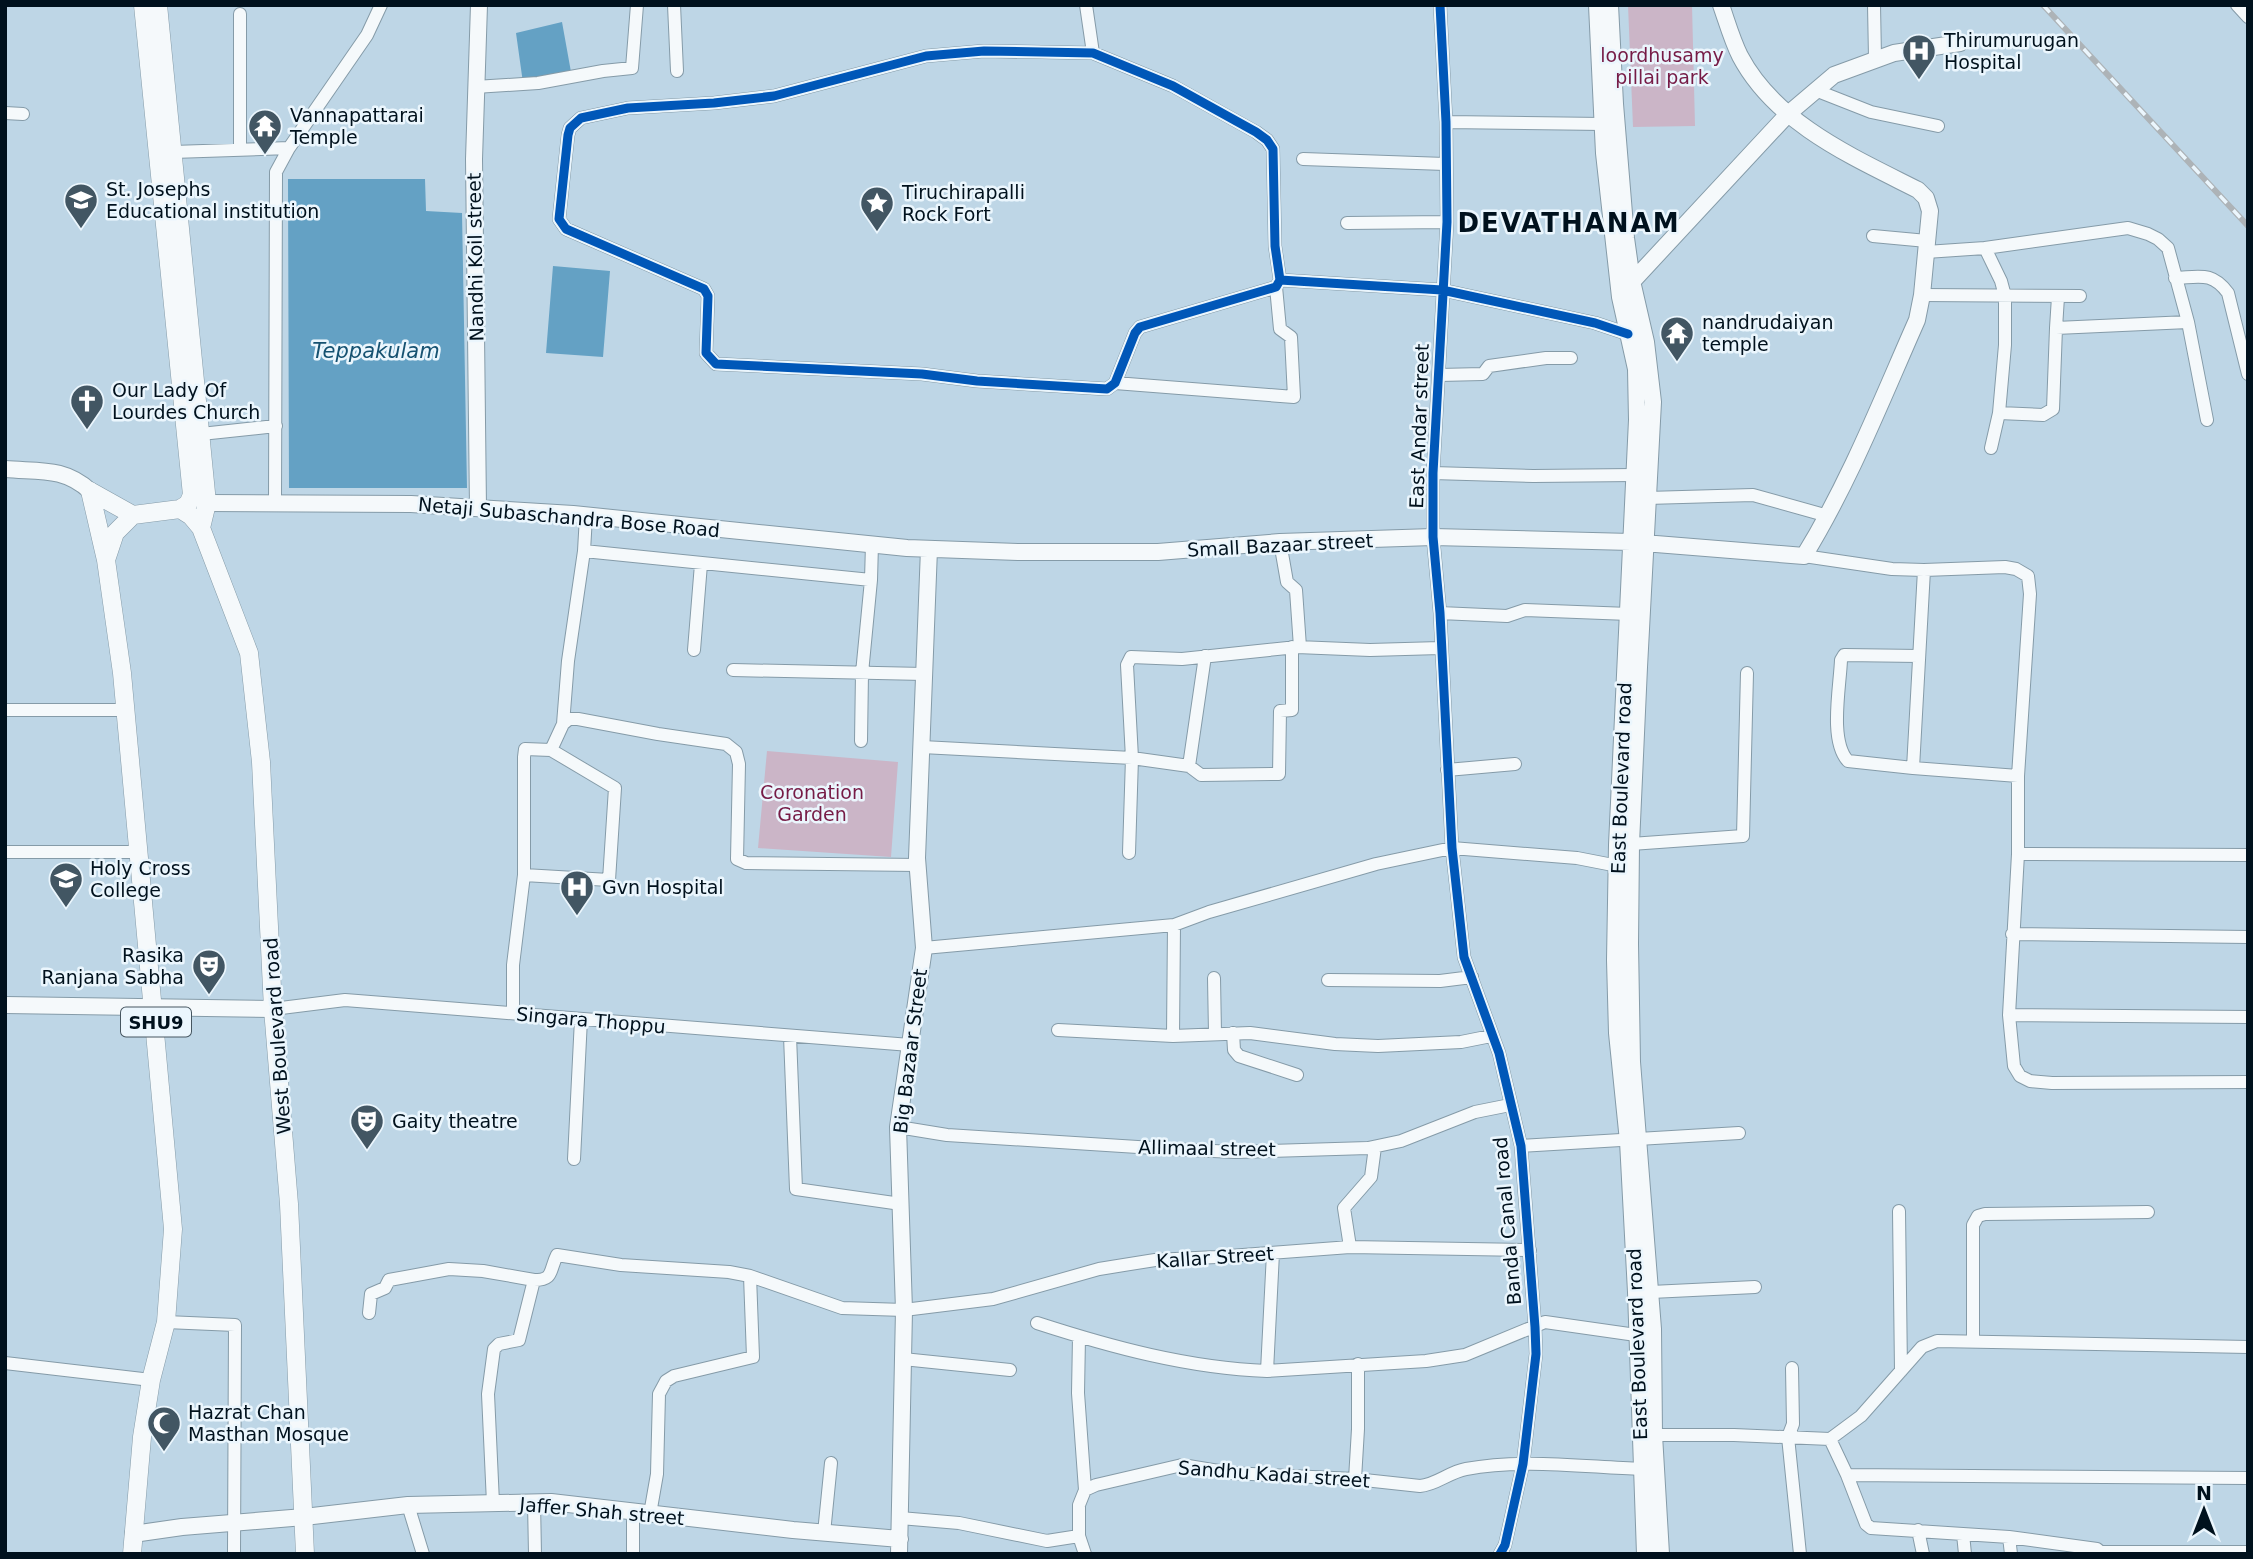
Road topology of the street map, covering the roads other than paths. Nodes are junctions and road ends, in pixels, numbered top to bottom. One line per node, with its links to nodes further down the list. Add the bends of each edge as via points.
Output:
1 (143, 5): 65 (main road, via 190,463 192,495)
2 (158, 5): 28 (main road)
3 (381, 5): 26 (street, via 366,35)
4 (479, 5): 18 (main road, Nandhi Koil street)
5 (637, 5): 18 (street, via 632,68 538,83)
6 (674, 5): 17 (street)
7 (1086, 5): 15 (street)
8 (1440, 5): 23 (street, East Andar street)
9 (1597, 5): 24 (main road, East Boulevard road)
10 (1610, 5): 37 (main road)
11 (1721, 5): 22 (main road, via 1746,65)
12 (1874, 5): 16 (street)
13 (240, 14): 27 (street)
14 (1960, 43): 16 (main road)
15 (1093, 52): 38 (street, via 1173,86 1267,140 1273,149); 51 (street, via 984,51 926,56 774,96 628,108 581,118 568,135 559,220 566,229 704,289 708,296 706,352 714,363 1107,389)
16 (1875, 58): 19 (main road, via 1841,71)
17 (677, 71)
18 (475, 87): 64 (main road, Nandhi Koil street)
19 (1815, 90): 22 (main road); 25 (street, via 1871,112)
20 (5, 113): 21 (street)
21 (23, 114)
22 (1788, 114): 34 (main road, via 1847,155 1921,191 1930,211); 37 (main road)
23 (1446, 122): 24 (street); 30 (street, East Andar street)
24 (1603, 124): 43 (main road, East Boulevard road)
25 (1938, 127)
26 (289, 148): 27 (street); 54 (street, via 276,172)
27 (240, 150): 28 (street)
28 (173, 152): 55 (main road)
29 (1303, 159): 30 (street)
30 (1445, 164): 31 (street, East Andar street)
31 (1447, 222): 32 (street); 39 (street, East Andar street)
32 (1347, 223)
33 (1873, 236): 34 (street)
34 (1927, 246): 35 (street); 40 (main road)
35 (1985, 248): 36 (street, via 2127,228 2158,239 2168,248); 41 (street)
36 (2175, 278): 45 (street); 49 (street, via 2204,276 2220,282 2228,293)
37 (1632, 281): 43 (main road); 61 (main road, via 1653,402)
38 (1278, 284): 39 (street); 51 (street, via 1140,327); 51 (street, via 1280,329 1291,337 1294,397)
39 (1443, 290): 47 (street); 50 (street, East Andar street)
40 (1922, 295): 41 (street); 68 (main road, via 1917,320)
41 (2005, 296): 44 (street); 52 (street)
42 (2080, 296): 44 (street)
43 (1620, 297): 47 (main road, East Boulevard road)
44 (2058, 297): 46 (street)
45 (2188, 322): 46 (street); 53 (street)
46 (2056, 328): 52 (street, via 2053,409 2043,415)
47 (1628, 334): 59 (main road, East Boulevard road, via 1636,369)
48 (1570, 358): 50 (street, via 1489,366 1483,374)
49 (2248, 374)
50 (1439, 375): 58 (street, East Andar street)
51 (1115, 383)
52 (1999, 413): 56 (street)
53 (2207, 420)
54 (276, 426): 55 (street); 62 (street)
55 (201, 433): 63 (main road)
56 (1992, 448)
57 (5, 470): 60 (main road, via 64,474)
58 (1433, 473): 59 (street); 70 (street, East Andar street)
59 (1634, 475): 72 (main road, East Boulevard road)
60 (90, 491): 66 (main road); 77 (main road, SHU9)
61 (1647, 498): 68 (street, via 1756,496); 72 (main road)
62 (275, 502): 63 (main road, Netaji Subaschandra Bose Road); 64 (main road, Netaji Subaschandra Bose Road)
63 (207, 503): 69 (main road)
64 (478, 508): 67 (main road, Netaji Subaschandra Bose Road)
65 (180, 509): 66 (main road); 69 (main road)
66 (133, 515): 77 (main road, via 115,533)
67 (586, 516): 73 (main road, Netaji Subaschandra Bose Road); 75 (street)
68 (1828, 516): 76 (main road)
69 (201, 528): 123 (main road, West Boulevard road, via 249,653 261,762)
70 (1433, 537): 71 (main road, Small Bazaar street); 72 (main road, Small Bazaar street); 81 (street, East Andar street)
71 (1280, 542): 74 (main road, Small Bazaar street, via 1158,552); 83 (street, via 1287,582 1296,590)
72 (1638, 543): 76 (main road, Small Bazaar street); 82 (main road, East Boulevard road); 104 (main road)
73 (872, 544): 74 (main road, Netaji Subaschandra Bose Road); 80 (street)
74 (929, 549): 91 (main road, Big Bazaar Street)
75 (584, 551): 78 (street); 94 (street)
76 (1804, 556): 79 (street)
77 (106, 560): 93 (main road, SHU9)
78 (701, 564): 80 (street); 85 (street)
79 (1924, 570): 87 (street); 103 (street, via 2005,567 2028,576)
80 (871, 580): 89 (street)
81 (1440, 613): 82 (street); 84 (street, East Andar street)
82 (1629, 614): 112 (main road, East Boulevard road)
83 (1296, 647): 84 (street); 86 (street); 100 (street, via 1292,710 1280,711 1279,774 1201,775)
84 (1440, 648): 102 (street, East Andar street)
85 (694, 650)
86 (1205, 656): 98 (street, via 1129,659); 100 (street)
87 (1919, 656): 101 (street); 101 (street, via 1844,655 1841,660 1837,737 1842,755 1848,761)
88 (733, 670): 89 (street)
89 (862, 673): 91 (street); 95 (street)
90 (1747, 673): 104 (street, via 1742,836)
91 (925, 674): 96 (main road, Big Bazaar Street)
92 (5, 710): 93 (street)
93 (126, 710): 107 (main road, SHU9)
94 (563, 724): 97 (street); 111 (street, via 578,719 726,744 736,752 739,764 737,859 746,863)
95 (860, 741)
96 (922, 747): 98 (street); 111 (main road, Big Bazaar Street)
97 (551, 750): 113 (street, via 526,749 524,757); 113 (street, via 615,788 609,880)
98 (1132, 758): 100 (street); 108 (street)
99 (1515, 764): 102 (street)
100 (1189, 766)
101 (1913, 768): 103 (street)
102 (1447, 770): 105 (street, East Andar street)
103 (2018, 776): 109 (street)
104 (1631, 844): 140 (main road)
105 (1452, 848): 112 (street, via 1577,858); 114 (street, via 1376,864); 118 (street, Banda Canal road, via 1464,957)
106 (5, 852): 107 (street)
107 (139, 852): 122 (main road, SHU9)
108 (1129, 853)
109 (2018, 854): 110 (street); 115 (street)
110 (2248, 855)
111 (918, 865): 117 (main road, Big Bazaar Street)
112 (1618, 866): 140 (main road, East Boulevard road, via 1617,1033)
113 (524, 875): 124 (street, via 513,965)
114 (1174, 925): 117 (street); 133 (street)
115 (2012, 934): 116 (street); 125 (street)
116 (2248, 937)
117 (924, 948): 134 (main road, Big Bazaar Street)
118 (1472, 977): 120 (street, via 1440,981); 131 (street, Banda Canal road)
119 (1214, 978): 129 (street)
120 (1328, 979)
121 (5, 1005): 122 (main road)
122 (155, 1007): 123 (main road); 156 (main road, SHU9, via 173,1229)
123 (273, 1009): 124 (street, Singara Thoppu, via 345,1000); 187 (main road, West Boulevard road, via 289,1204)
124 (513, 1013): 127 (street, Singara Thoppu)
125 (2009, 1015): 126 (street); 136 (street, via 2014,1066 2030,1081)
126 (2248, 1017)
127 (581, 1019): 132 (street, Singara Thoppu); 143 (street)
128 (1058, 1030): 133 (street)
129 (1215, 1032): 130 (street); 133 (street)
130 (1233, 1033): 131 (street, via 1378,1046 1461,1042); 135 (street, via 1239,1056)
131 (1491, 1035): 137 (street, Banda Canal road)
132 (790, 1036): 134 (street, Singara Thoppu); 144 (street, via 796,1189)
133 (1173, 1036)
134 (910, 1045): 138 (main road, Big Bazaar Street)
135 (1297, 1075)
136 (2248, 1082)
137 (1510, 1105): 141 (street, Banda Canal road); 142 (street, Allimaal street, via 1475,1112)
138 (898, 1127): 142 (street, Allimaal street, via 947,1135 1235,1152); 144 (main road, Big Bazaar Street)
139 (1739, 1133): 140 (street)
140 (1634, 1140): 141 (street); 153 (main road); 160 (main road, East Boulevard road)
141 (1521, 1146): 148 (street, Banda Canal road)
142 (1375, 1147): 147 (street, via 1371,1177 1344,1208)
143 (574, 1159)
144 (901, 1204): 154 (main road, Big Bazaar Street)
145 (1899, 1211): 159 (street)
146 (2148, 1212): 162 (street, via 1978,1216 1973,1225)
147 (1350, 1247): 148 (street, Kallar Street); 149 (street, Kallar Street)
148 (1530, 1250): 158 (street, Banda Canal road)
149 (1273, 1253): 154 (street, Kallar Street, via 1155,1260 1099,1269 993,1299); 170 (street)
150 (750, 1276): 151 (street, Kallar Street, via 557,1255 549,1277); 154 (street, Kallar Street, via 842,1307); 186 (street, via 753,1357 666,1381 659,1394 657,1474)
151 (534, 1280): 155 (street, via 449,1269 397,1278 371,1294); 184 (street, via 519,1340 494,1349 488,1394)
152 (1755, 1287): 153 (street)
153 (1651, 1292): 173 (main road)
154 (904, 1310): 165 (main road, Big Bazaar Street)
155 (369, 1313)
156 (166, 1322): 172 (main road, SHU9); 189 (street, via 235,1325)
157 (1037, 1323): 161 (street)
158 (1535, 1327): 160 (street, via 1545,1322); 167 (street, via 1465,1355); 177 (street, Banda Canal road)
159 (1900, 1328): 163 (street); 171 (street)
160 (1636, 1335): 178 (main road, East Boulevard road)
161 (1079, 1337): 170 (street, via 1189,1363); 182 (street)
162 (1973, 1340): 163 (street, via 1937,1341); 164 (street)
163 (1922, 1347): 171 (street)
164 (2248, 1347)
165 (903, 1359): 169 (street); 188 (main road, Big Bazaar Street)
166 (5, 1363): 172 (street)
167 (1358, 1364): 170 (street); 181 (street)
168 (1792, 1368): 174 (street, via 1793,1424)
169 (1010, 1370)
170 (1267, 1371)
171 (1901, 1371): 175 (street, via 1861,1416)
172 (151, 1380): 192 (main road, SHU9)
173 (1654, 1435): 174 (street); 211 (main road)
174 (1788, 1437): 175 (street); 212 (street)
175 (1830, 1439): 179 (street)
176 (831, 1463): 191 (street)
177 (1523, 1464): 178 (street, Sandhu Kadai street); 181 (street, Sandhu Kadai street, via 1466,1469 1423,1486); 209 (street, Banda Canal road)
178 (1641, 1469): 210 (main road, East Boulevard road)
179 (1847, 1475): 180 (street); 190 (street, via 1871,1528)
180 (2248, 1478)
181 (1355, 1479): 182 (street, Sandhu Kadai street, via 1231,1473 1182,1465)
182 (1084, 1490): 194 (street)
183 (534, 1502): 184 (main road, Jaffer Shah street); 186 (main road, Jaffer Shah street); 206 (street)
184 (493, 1503): 185 (main road, Jaffer Shah street)
185 (408, 1505): 187 (main road, Jaffer Shah street); 205 (street)
186 (642, 1513): 191 (main road, Jaffer Shah street); 207 (street)
187 (304, 1517): 189 (main road, Jaffer Shah street); 204 (main road, West Boulevard road)
188 (900, 1518): 196 (main road, Big Bazaar Street); 197 (street, via 959,1523)
189 (235, 1522): 192 (main road, Jaffer Shah street); 203 (street)
190 (1918, 1530): 193 (street); 213 (street)
191 (824, 1533): 196 (main road, Jaffer Shah street)
192 (133, 1534): 202 (main road, SHU9)
193 (1963, 1534): 195 (street); 214 (street)
194 (1079, 1536): 197 (street); 208 (street)
195 (2009, 1537): 198 (street); 215 (street)
196 (900, 1547)
197 (1047, 1547)
198 (2043, 1548): 200 (street)
199 (2248, 1552): 201 (street)
200 (2103, 1553): 201 (street)
201 (2155, 1553)
202 (132, 1554)
203 (234, 1554)
204 (305, 1554)
205 (423, 1554)
206 (535, 1554)
207 (633, 1554)
208 (1085, 1554)
209 (1500, 1554)
210 (1645, 1554)
211 (1661, 1554)
212 (1800, 1554)
213 (1923, 1554)
214 (1965, 1554)
215 (2011, 1554)

